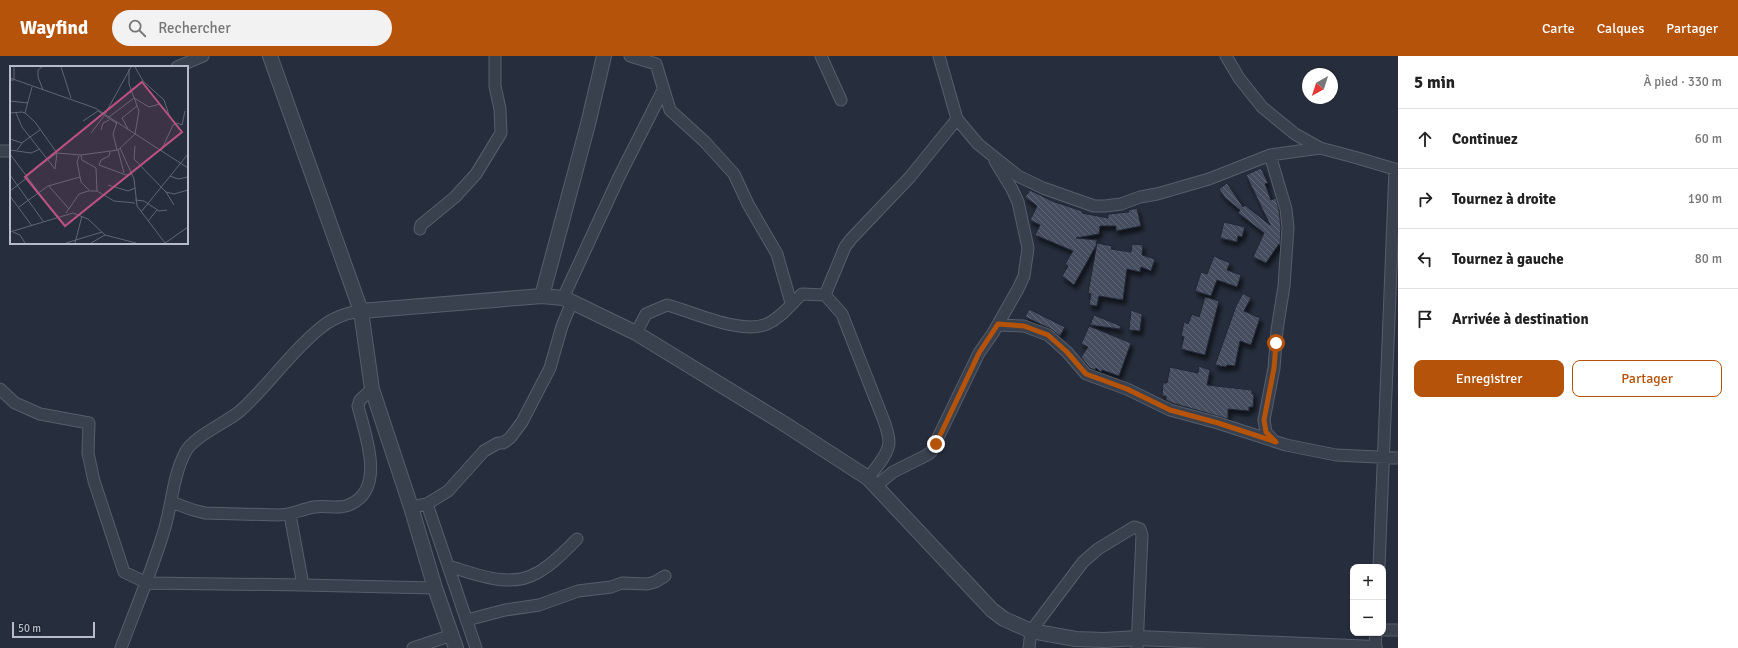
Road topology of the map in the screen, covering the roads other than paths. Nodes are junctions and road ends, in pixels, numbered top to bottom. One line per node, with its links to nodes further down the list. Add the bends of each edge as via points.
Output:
1 (204, 56): 9 (street)
2 (270, 56): 22 (street)
3 (495, 56): 17 (street, via 495,86 500,109 501,133 476,174 455,197 421,225)
4 (604, 56): 19 (street)
5 (630, 56): 10 (street, via 656,64)
6 (821, 56): 11 (street)
7 (939, 56): 12 (street)
8 (1226, 56): 13 (street, via 1239,78 1262,107 1295,134)
9 (179, 66)
10 (663, 90): 20 (street, via 619,177); 21 (street, via 670,110 705,142 734,174 776,254)
11 (841, 100)
12 (957, 119): 14 (street, via 978,144); 18 (street, via 910,177 845,247)
13 (1320, 148): 15 (street); 16 (street)
14 (991, 153): 15 (street, via 1018,176 1094,206 1121,204 1209,179); 23 (street, via 1018,202 1028,248 1021,284)
15 (1270, 155): 27 (street, via 1286,209 1288,228 1274,368 1264,420 1266,432)
16 (1396, 170): 28 (street)
17 (420, 229)
18 (825, 295): 21 (street, via 802,294); 30 (street, via 842,314 882,414 889,444)
19 (542, 296): 20 (street); 22 (street)
20 (568, 300): 24 (street); 32 (street, via 550,368 522,422 510,438 484,452 448,491)
21 (791, 303): 24 (street, via 783,313 766,324 748,326 727,324 667,305 646,314)
22 (361, 311): 25 (street); 31 (street, via 345,313 318,329 240,411 197,439 186,451 176,474)
23 (998, 324): 27 (street, via 1024,326 1048,335 1086,374 1127,389 1170,410); 30 (street, via 979,353 931,452)
24 (636, 333): 30 (street, via 770,415)
25 (372, 389): 33 (street); 34 (street, via 360,400 358,406 371,464 369,485 351,504 341,507 314,507)
26 (0, 390): 39 (street, via 14,403 40,414 89,423 88,453 94,481 124,572)
27 (1276, 442): 28 (street, via 1336,455)
28 (1382, 457): 29 (street); 36 (street)
29 (1398, 458)
30 (872, 482): 45 (street, via 992,610 1004,619)
31 (171, 502): 34 (street, via 206,513); 39 (street)
32 (427, 504): 33 (street); 37 (street)
33 (411, 507): 41 (street)
34 (290, 515): 40 (street)
35 (577, 539): 37 (street, via 537,574 522,578 495,580)
36 (1379, 564)
37 (448, 566): 42 (street)
38 (665, 576): 42 (street, via 647,584 622,583 578,591 539,605 505,610)
39 (147, 583): 40 (street); 49 (street)
40 (303, 584): 41 (street)
41 (435, 588): 46 (street)
42 (468, 620): 52 (street)
43 (1386, 630): 44 (street)
44 (1398, 630)
45 (1031, 631): 48 (street, via 1088,640); 48 (street, via 1092,554 1134,527 1140,529 1142,535); 53 (street)
46 (452, 634): 50 (street); 51 (street)
47 (1376, 636): 54 (street)
48 (1137, 643): 54 (street)
49 (121, 648)
50 (413, 648)
51 (456, 648)
52 (476, 648)
53 (1029, 648)
54 (1375, 648)

